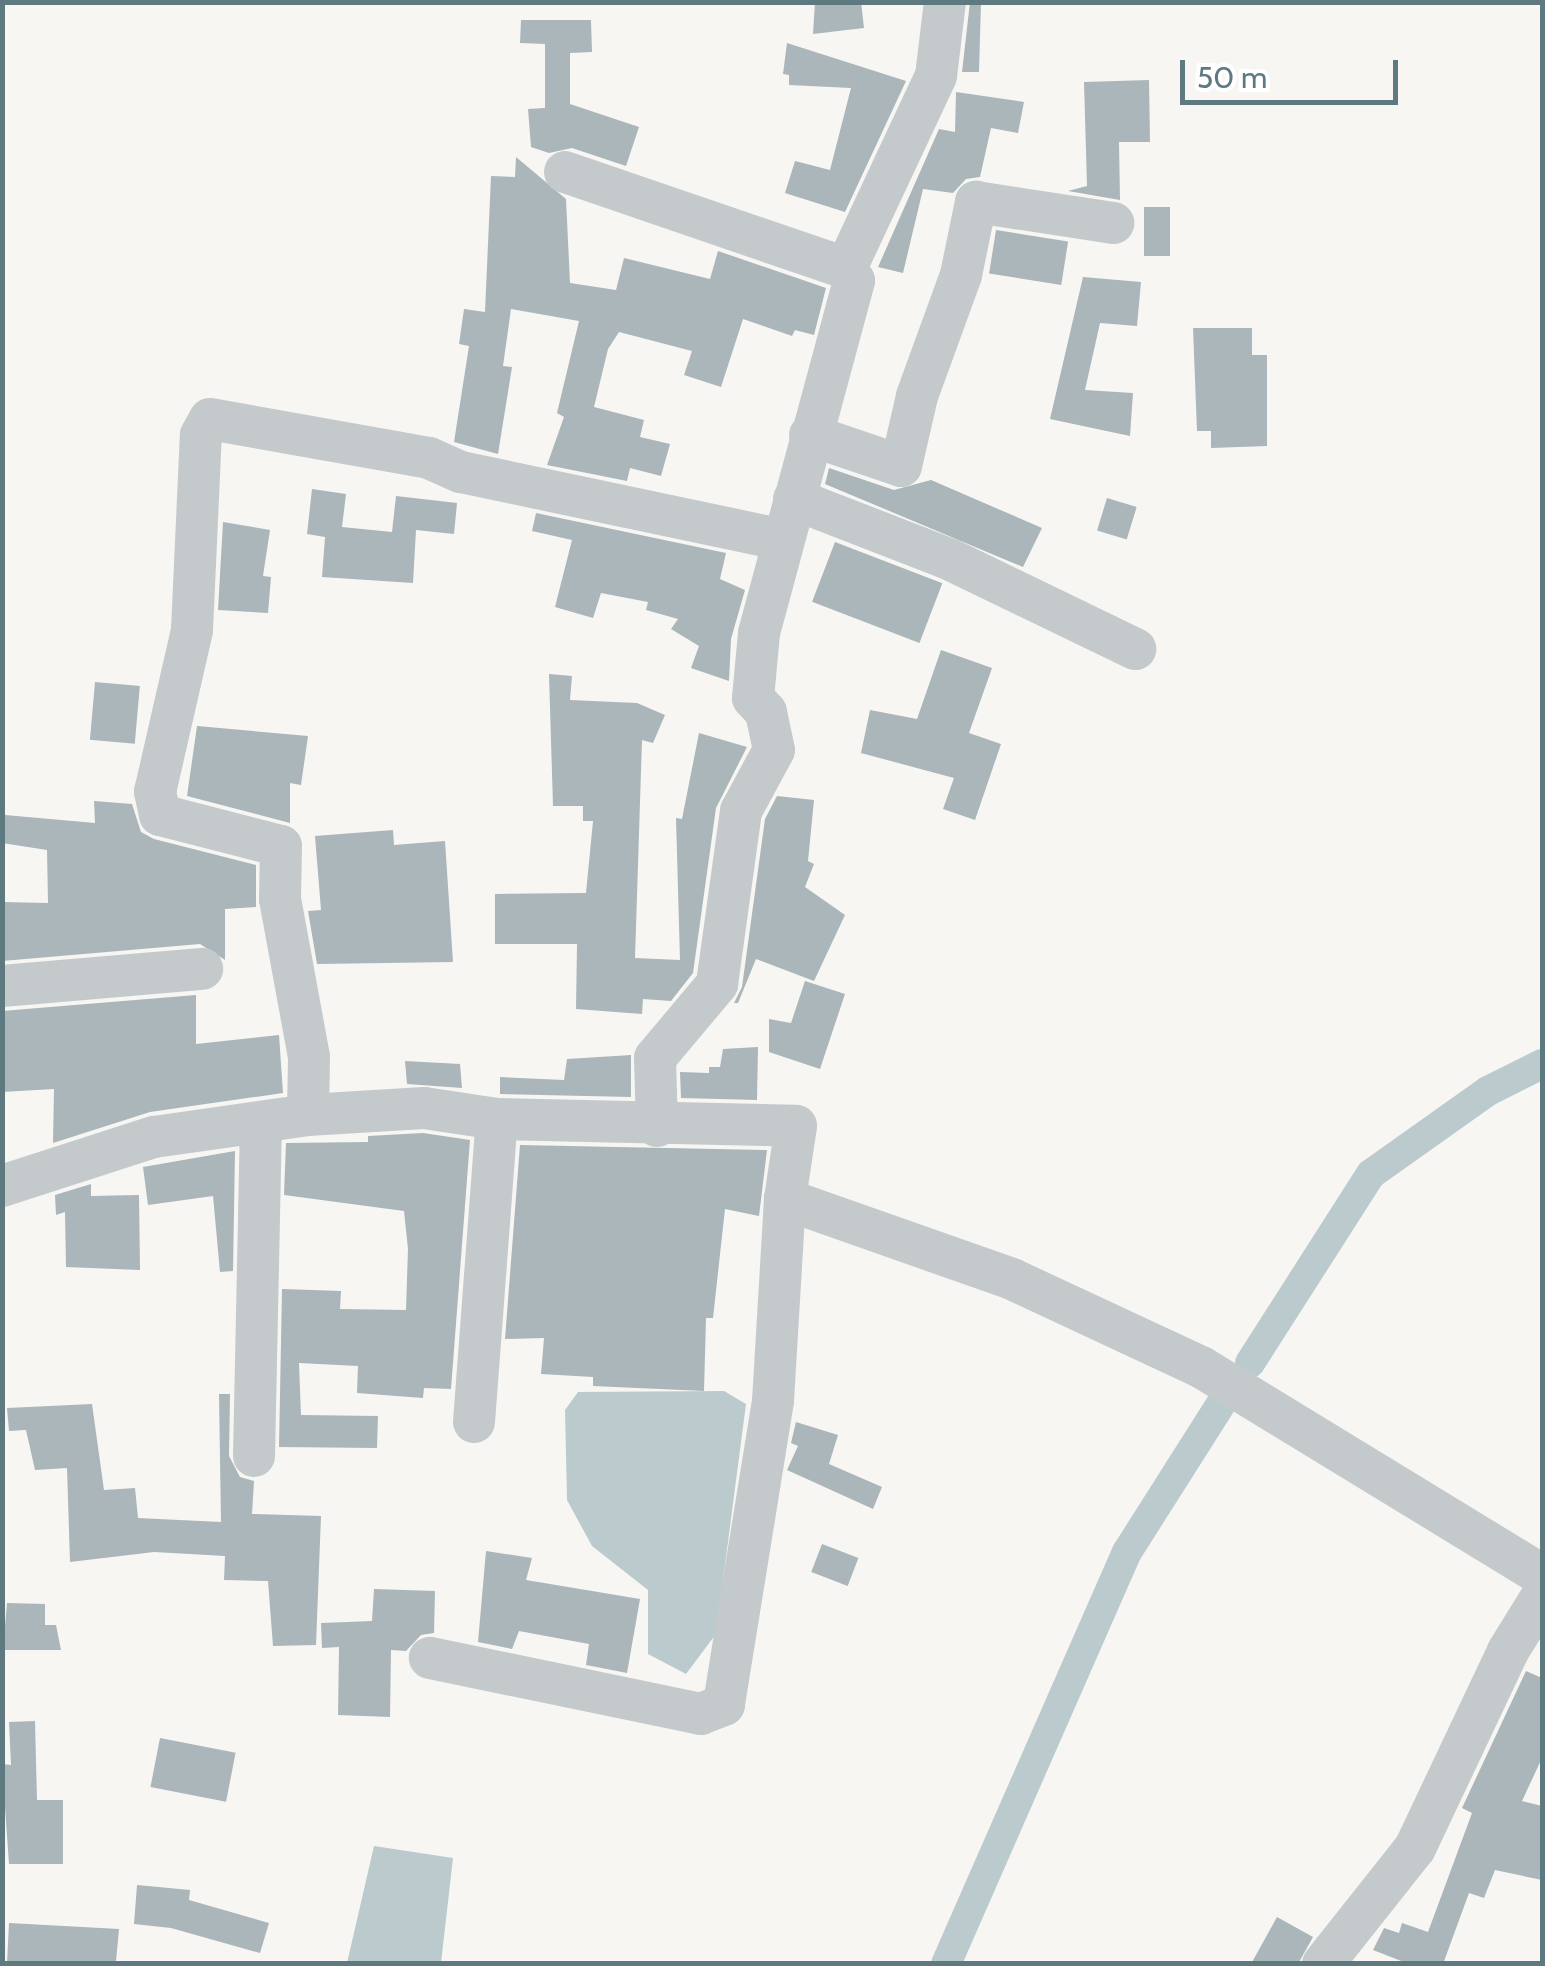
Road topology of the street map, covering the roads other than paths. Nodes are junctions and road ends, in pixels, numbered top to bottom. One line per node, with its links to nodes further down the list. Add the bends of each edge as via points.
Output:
1 (946, 2): 4 (street, via 936,76)
2 (565, 172): 4 (street)
3 (1113, 223): 5 (street, via 976,202 961,275 917,396 901,466)
4 (846, 268): 5 (street, via 854,281)
5 (810, 435): 6 (street)
6 (794, 498): 7 (street); 8 (street, via 949,559)
7 (783, 540): 11 (street, via 461,472 429,458 210,419 202,435 192,630 155,792 160,815 282,846 280,899 308,1057); 14 (street, via 759,633 752,698 766,712 774,750 742,811 716,984 655,1058)
8 (1135, 649)
9 (202, 969): 10 (street)
10 (2, 986)
11 (308, 1115): 12 (street, via 424,1108); 13 (street)
12 (497, 1118): 14 (street); 17 (street)
13 (261, 1122): 15 (street, via 154,1138); 18 (street)
14 (656, 1126): 16 (street, via 796,1126)
15 (2, 1186)
16 (785, 1200): 19 (street, via 1012,1279 1201,1367); 21 (street, via 773,1401 724,1705 702,1714)
17 (474, 1422)
18 (254, 1456)
19 (1542, 1575)
20 (1542, 1596): 22 (street, via 1508,1652 1416,1848)
21 (430, 1658)
22 (1323, 1964)

